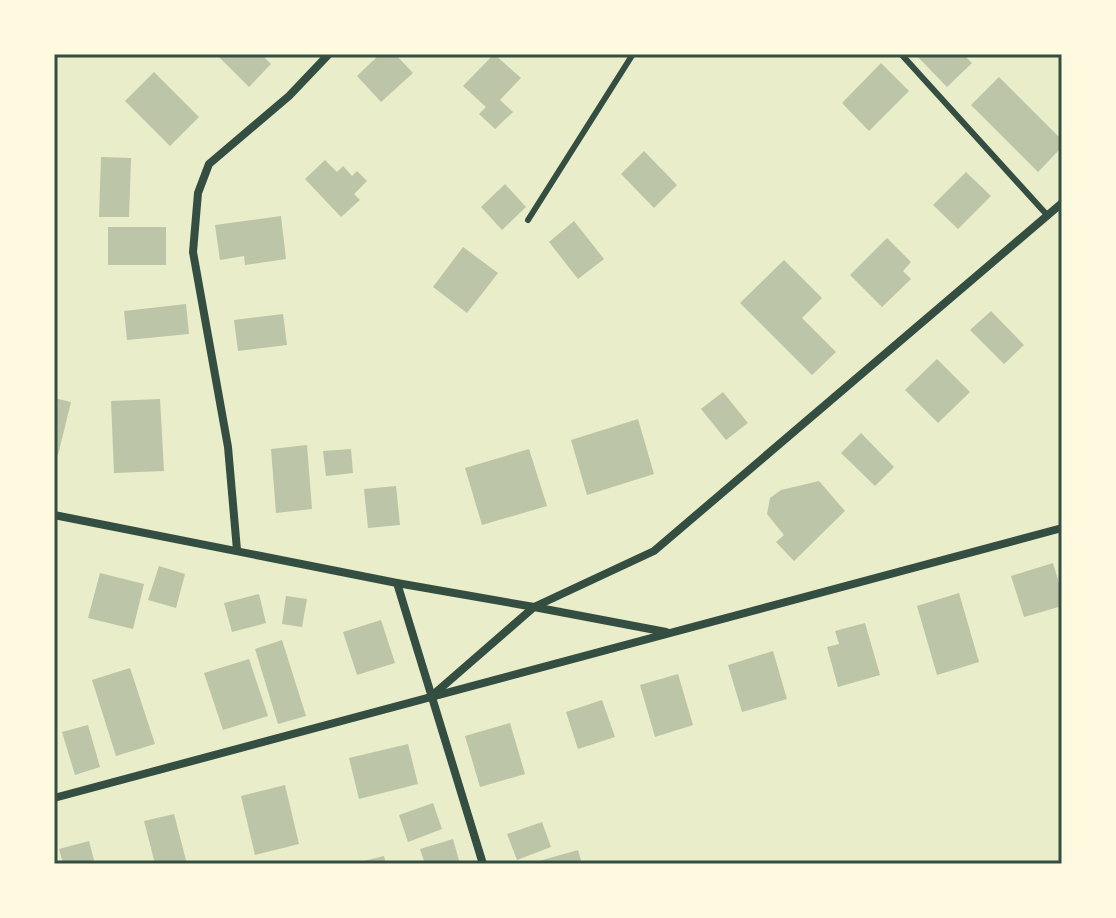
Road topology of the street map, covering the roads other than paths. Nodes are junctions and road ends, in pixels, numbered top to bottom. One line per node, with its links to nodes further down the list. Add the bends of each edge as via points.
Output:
1 (329, 54): 9 (street, via 209,164 198,193 193,252 228,447)
2 (633, 54): 6 (lane)
3 (901, 54): 5 (lane)
4 (1062, 203): 5 (street)
5 (1048, 216): 11 (street, via 654,551)
6 (528, 220)
7 (54, 515): 9 (street)
8 (1062, 528): 12 (street)
9 (237, 550): 10 (street)
10 (397, 583): 11 (street); 13 (street)
11 (534, 607): 12 (street); 13 (street)
12 (672, 633): 13 (street)
13 (431, 697): 14 (street); 15 (street)
14 (54, 798)
15 (483, 864)

